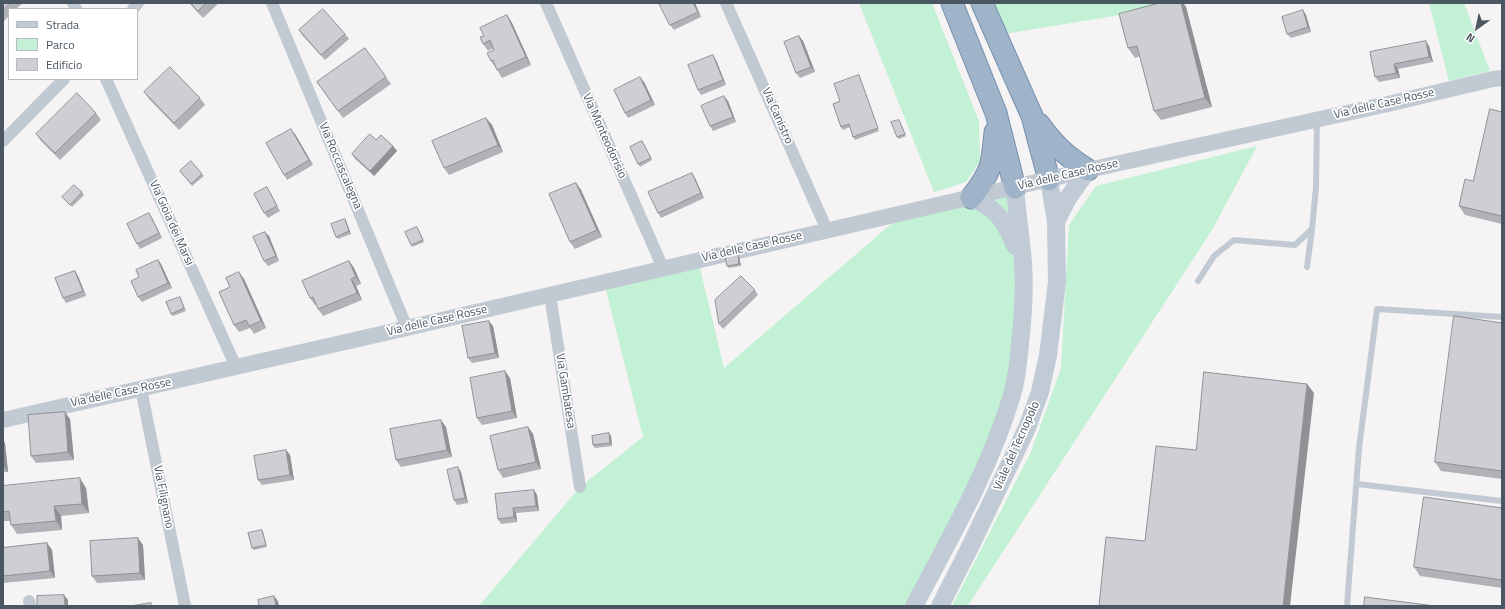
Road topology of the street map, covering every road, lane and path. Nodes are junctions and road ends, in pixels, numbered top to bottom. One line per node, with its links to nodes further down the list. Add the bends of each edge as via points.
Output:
1 (272, 3): 26 (street, Via Roccascalegna)
2 (546, 3): 22 (street, Via Monteodorisio)
3 (726, 3): 19 (street, Via Canistro)
4 (952, 3): 9 (highway)
5 (982, 3): 10 (highway)
6 (1502, 78): 11 (street, Via delle Case Rosse)
7 (63, 80): 12 (street)
8 (106, 80): 27 (street, Via Gioia dei Marsi)
9 (996, 113): 15 (highway); 16 (highway, via 992,162 984,182)
10 (1032, 116): 13 (highway, via 1058,148); 14 (highway)
11 (1317, 120): 13 (street, Via delle Case Rosse); 18 (lane, via 1316,187)
12 (3, 141)
13 (1088, 170): 14 (street, Via delle Case Rosse); 17 (main road, via 1068,198)
14 (1049, 180): 15 (street, Via delle Case Rosse); 17 (main road, Viale del Tecnopolo)
15 (1015, 188): 16 (street, Via delle Case Rosse); 20 (main road, Viale del Tecnopolo)
16 (971, 198): 19 (street, Via delle Case Rosse); 20 (main road, via 983,202 1000,217)
17 (1056, 222): 35 (main road, Viale del Tecnopolo, via 1057,282 1048,355 1040,392 1023,435)
18 (1312, 229): 21 (lane); 23 (lane, via 1295,245 1234,240 1214,256)
19 (827, 230): 22 (street, Via delle Case Rosse)
20 (1023, 264): 34 (main road, Viale del Tecnopolo, via 1023,319 1012,394 992,452)
21 (1307, 267)
22 (663, 268): 24 (street, Via delle Case Rosse)
23 (1198, 281)
24 (550, 295): 26 (street, Via delle Case Rosse); 31 (street, Via Gambatesa)
25 (1502, 317): 30 (lane, via 1377,308)
26 (407, 328): 27 (street, Via delle Case Rosse)
27 (236, 367): 28 (street, Via delle Case Rosse)
28 (141, 389): 29 (street, Via delle Case Rosse); 33 (street, Via Filignano)
29 (3, 420)
30 (1356, 484): 32 (lane); 36 (lane)
31 (580, 486)
32 (1502, 501)
33 (185, 606)
34 (914, 606)
35 (940, 606)
36 (1347, 606)

